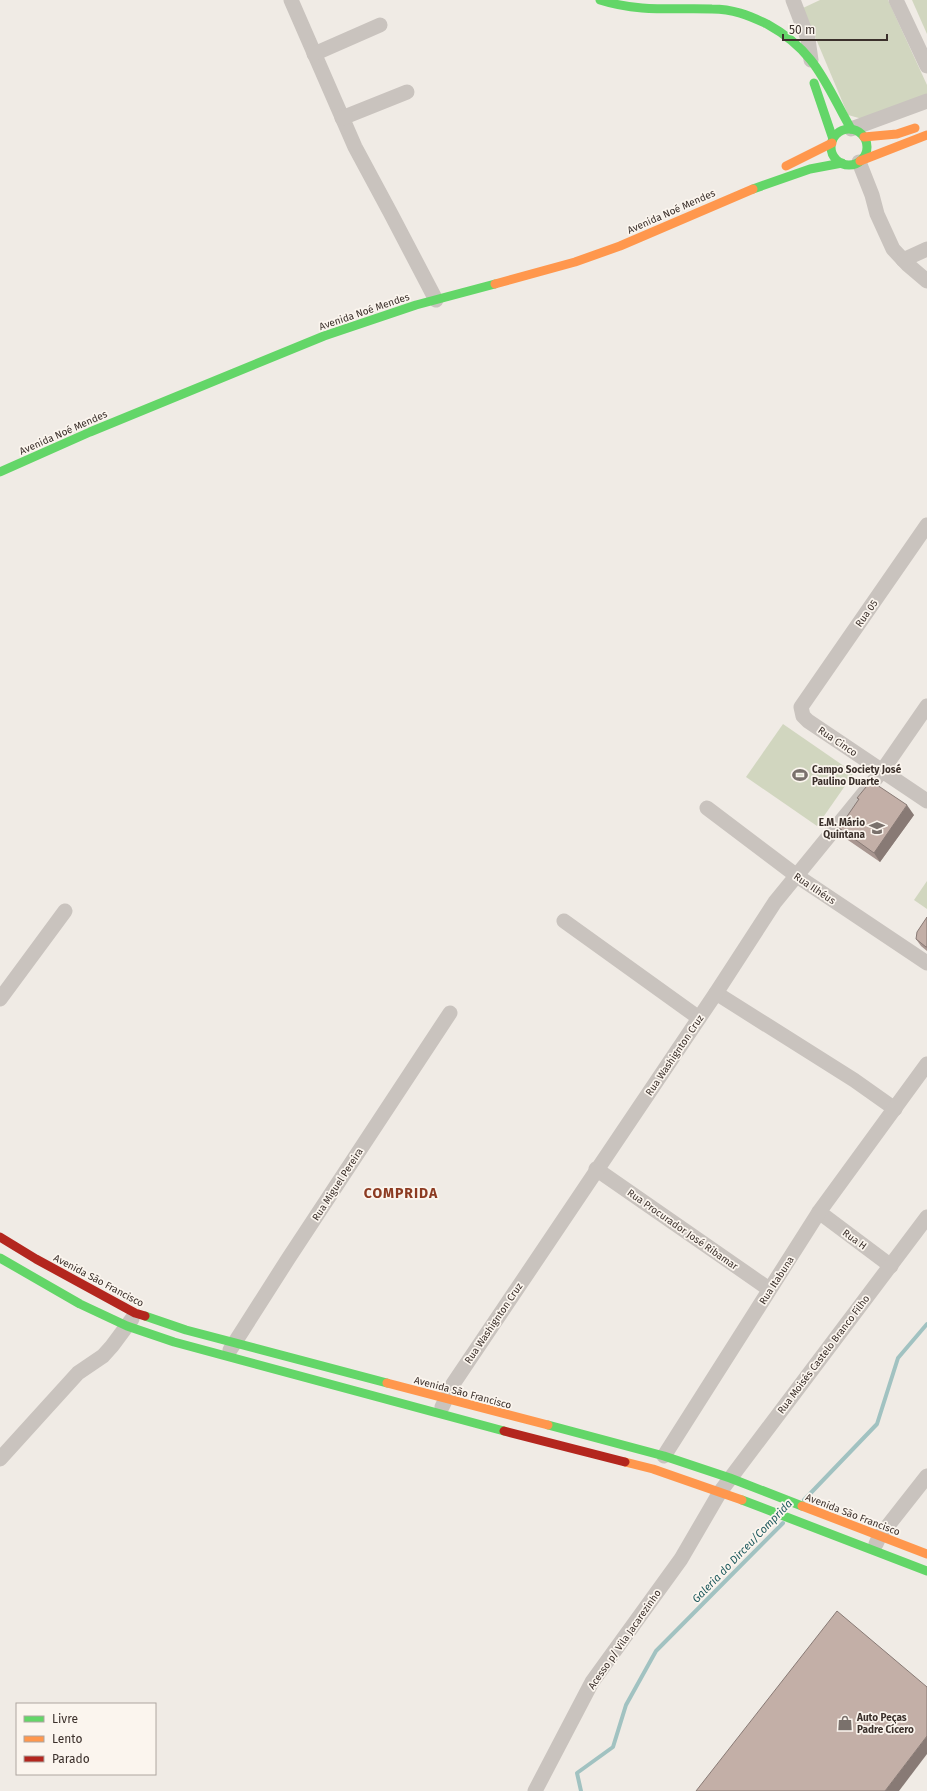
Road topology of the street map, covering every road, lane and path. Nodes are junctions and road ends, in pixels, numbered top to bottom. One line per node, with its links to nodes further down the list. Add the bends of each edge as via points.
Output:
1 (291, 0): 6 (street)
2 (600, 0): 7 (street, via 637,9 709,8 739,11 777,30)
3 (793, 0): 7 (street, via 808,39)
4 (896, 0): 8 (street)
5 (380, 25): 6 (street)
6 (314, 54): 11 (street)
7 (807, 58): 13 (street); 16 (street)
8 (927, 66)
9 (407, 92): 11 (street)
10 (927, 101): 13 (street)
11 (342, 118): 22 (street, via 364,166)
12 (921, 126): 15 (street, via 897,134)
13 (851, 129): 15 (street); 16 (street, via 842,130)
14 (927, 135): 17 (street, Avenida Noé Mendes)
15 (864, 137): 17 (street, via 867,148 865,155)
16 (833, 141): 17 (street, via 833,154); 18 (street, Avenida Noé Mendes, via 762,177)
17 (852, 162): 18 (street, Avenida Noé Mendes, via 810,168); 20 (street, via 866,198 877,214 888,240)
18 (743, 192): 22 (street, Avenida Noé Mendes, via 620,246 575,262)
19 (927, 249): 20 (street)
20 (903, 260): 21 (street)
21 (927, 281)
22 (436, 300): 23 (street, Avenida Noé Mendes, via 324,336 90,432)
23 (0, 472)
24 (927, 524): 25 (street, Rua 05)
25 (804, 701): 27 (street, Rua Cinco, via 801,710 808,721)
26 (927, 706): 27 (street, Rua Washignton Cruz)
27 (882, 771): 28 (street, Rua Cinco); 30 (street, Rua Washignton Cruz)
28 (927, 801)
29 (707, 808): 30 (street, Rua Ilhéus)
30 (797, 876): 33 (street, Rua Ilhéus); 34 (street, Rua Washignton Cruz, via 775,902)
31 (65, 911): 35 (street)
32 (564, 921): 37 (street)
33 (927, 963)
34 (716, 993): 37 (street, Rua Washignton Cruz); 39 (street, via 854,1080)
35 (0, 999)
36 (450, 1013): 49 (street, Rua Miguel Pereira)
37 (699, 1018): 40 (street, Rua Washignton Cruz)
38 (927, 1064): 39 (street, Rua Itabuna)
39 (895, 1109): 41 (street, Rua Itabuna)
40 (596, 1169): 46 (street, Rua Procurador José Ribamar); 53 (street, Rua Washignton Cruz, via 452,1384)
41 (819, 1212): 45 (street, Rua H); 46 (street, Rua Itabuna)
42 (927, 1217): 45 (street, Rua Moisés Castelo Branco Filho)
43 (0, 1237): 47 (street, Avenida São Francisco, via 36,1260)
44 (0, 1258): 48 (street, via 80,1304)
45 (891, 1266): 58 (street, Rua Moisés Castelo Branco Filho)
46 (769, 1289): 55 (street, Rua Itabuna)
47 (135, 1313): 48 (street); 49 (street, Avenida São Francisco)
48 (128, 1326): 50 (street); 56 (street, via 103,1356 78,1373)
49 (234, 1343): 50 (street, Rua Miguel Pereira); 51 (street, Avenida São Francisco)
50 (226, 1356): 52 (street)
51 (325, 1367): 52 (street); 53 (street, Avenida São Francisco)
52 (319, 1382): 54 (street)
53 (445, 1399): 54 (street, Rua Washignton Cruz); 55 (street, Avenida São Francisco)
54 (439, 1416): 59 (street, via 631,1463)
55 (664, 1456): 58 (street, Avenida São Francisco)
56 (0, 1460)
57 (927, 1476): 64 (street)
58 (730, 1478): 59 (street, Rua Moisés Castelo Branco Filho); 60 (street, Avenida São Francisco)
59 (720, 1492): 61 (street); 68 (street, Acesso p/ Vila Jacarezinho, via 681,1559 592,1682)
60 (777, 1496): 61 (street); 62 (street, Avenida São Francisco)
61 (768, 1509): 63 (street)
62 (839, 1521): 63 (street); 64 (street, Avenida São Francisco)
63 (831, 1534): 65 (street)
64 (879, 1537): 65 (street); 66 (street, Avenida São Francisco)
65 (872, 1551): 67 (street)
66 (927, 1554)
67 (927, 1571)
68 (535, 1791)

